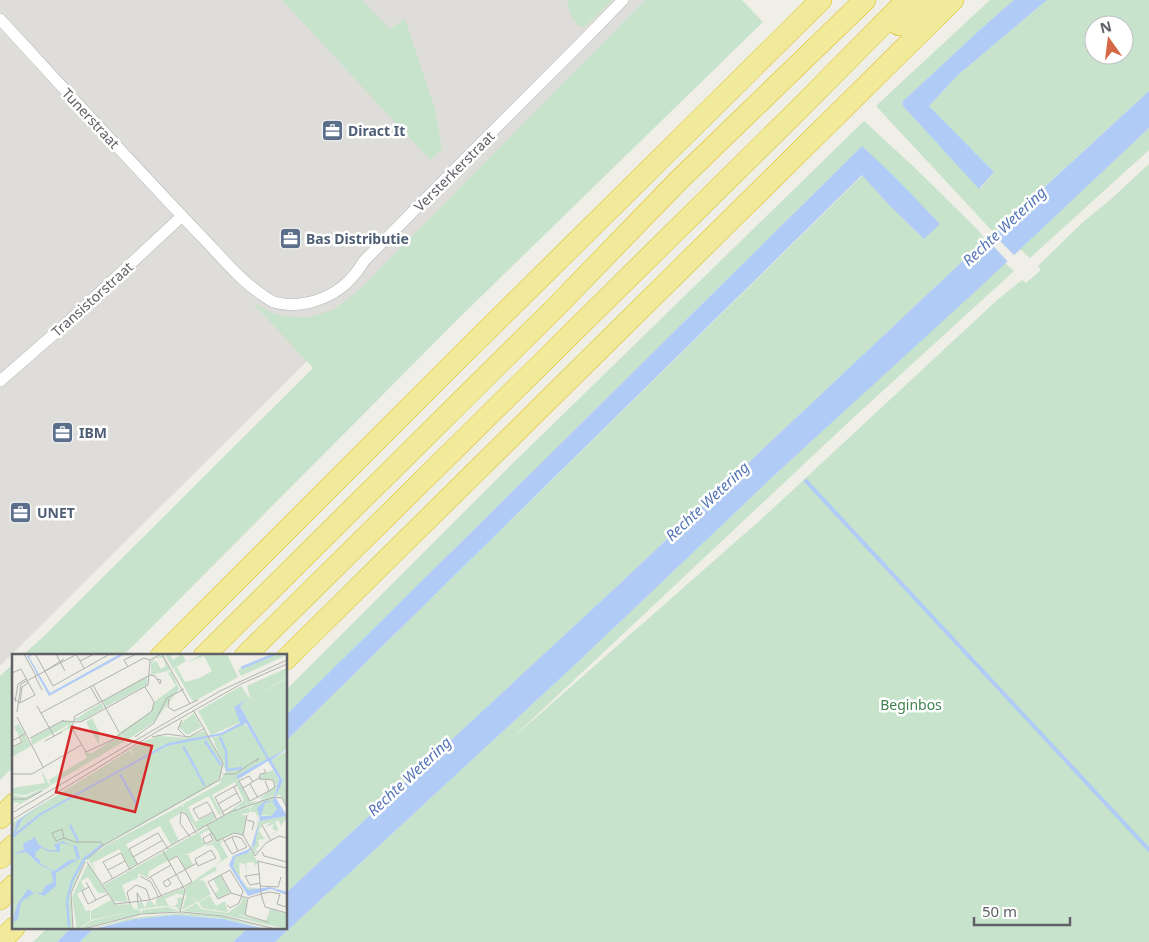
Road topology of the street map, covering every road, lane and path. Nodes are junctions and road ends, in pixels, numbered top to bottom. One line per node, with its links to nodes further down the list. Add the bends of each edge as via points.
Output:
1 (623, 0): 11 (street, Versterkerstraat, via 364,261 354,276 331,295 312,302 273,302 241,278)
2 (822, 0): 13 (highway)
3 (865, 0): 14 (highway, via 679,180 556,307)
4 (907, 0): 10 (highway)
5 (928, 0): 10 (highway)
6 (954, 0): 9 (highway)
7 (966, 0): 9 (highway)
8 (0, 20): 11 (street, Tunerstraat)
9 (928, 26): 16 (highway)
10 (834, 77): 15 (highway)
11 (182, 216): 12 (street, Transistorstraat)
12 (0, 381)
13 (163, 654)
14 (206, 654)
15 (247, 654)
16 (288, 657)
17 (12, 806): 18 (highway)
18 (0, 818)
19 (12, 847): 20 (highway)
20 (0, 858)
21 (12, 887): 22 (highway)
22 (0, 899)
23 (12, 930): 24 (highway)
24 (0, 942)

